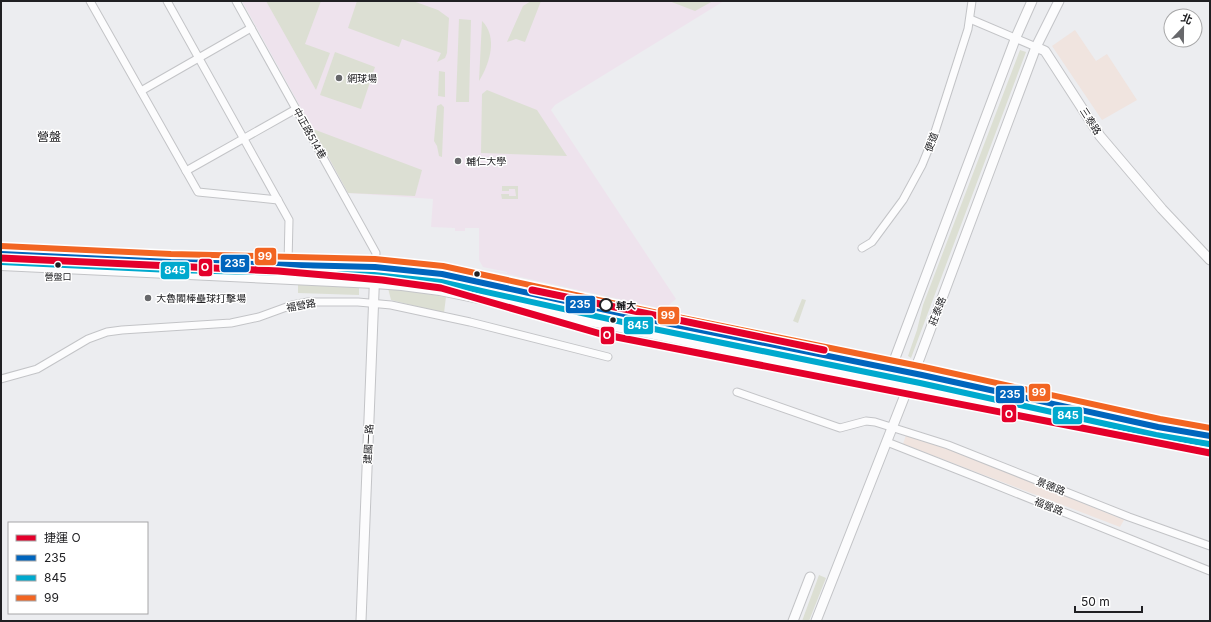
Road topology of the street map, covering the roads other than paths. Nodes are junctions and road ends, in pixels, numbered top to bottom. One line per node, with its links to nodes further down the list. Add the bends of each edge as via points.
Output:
1 (90, 1): 12 (street)
2 (167, 1): 11 (street)
3 (236, 1): 8 (street, 中正路514巷)
4 (972, 1): 7 (street)
5 (1032, 1): 9 (street)
6 (1059, 1): 10 (street, 莊泰路)
7 (970, 19): 9 (street, 三泰路); 17 (street, 便道, via 922,165 903,200 872,242)
8 (251, 28): 11 (street); 13 (street, 中正路514巷)
9 (1016, 37): 10 (street, 三泰路); 28 (street)
10 (1036, 47): 19 (street, 三泰路, via 1045,51 1100,136 1162,209); 29 (street, 莊泰路)
11 (199, 58): 12 (street); 14 (street)
12 (141, 91): 15 (street)
13 (296, 109): 14 (street); 22 (street, 中正路514巷, via 376,253)
14 (244, 138): 15 (street); 16 (street)
15 (186, 171): 16 (street, via 198,192)
16 (278, 200): 21 (street, via 289,220)
17 (862, 248)
18 (1, 254): 21 (main road, via 171,262)
19 (1210, 260)
20 (1, 264): 24 (main road)
21 (288, 264): 22 (main road)
22 (375, 267): 23 (main road); 24 (street, 建國一路)
23 (458, 278): 25 (main road); 28 (main road)
24 (375, 282): 25 (main road); 26 (street, 建國一路)
25 (456, 292): 31 (main road)
26 (373, 303): 27 (street, 福營路, via 470,322); 30 (street, 福營路, via 308,302 232,323 107,332 88,339 37,369); 41 (street, 建國一路)
27 (608, 357)
28 (891, 370): 29 (main road); 31 (street)
29 (913, 374): 32 (street, 莊泰路); 35 (main road)
30 (1, 379)
31 (886, 382): 32 (main road)
32 (908, 386): 34 (street, 莊泰路); 37 (main road)
33 (737, 392): 34 (street, via 840,428 866,421)
34 (892, 428): 36 (street, 莊泰路); 38 (street, 景德路, via 948,445 1143,523)
35 (1210, 436)
36 (886, 442): 39 (street, 福營路); 43 (street, 莊泰路)
37 (1210, 447)
38 (1210, 546)
39 (1210, 571)
40 (810, 577): 42 (street)
41 (360, 621)
42 (793, 621)
43 (816, 621)

